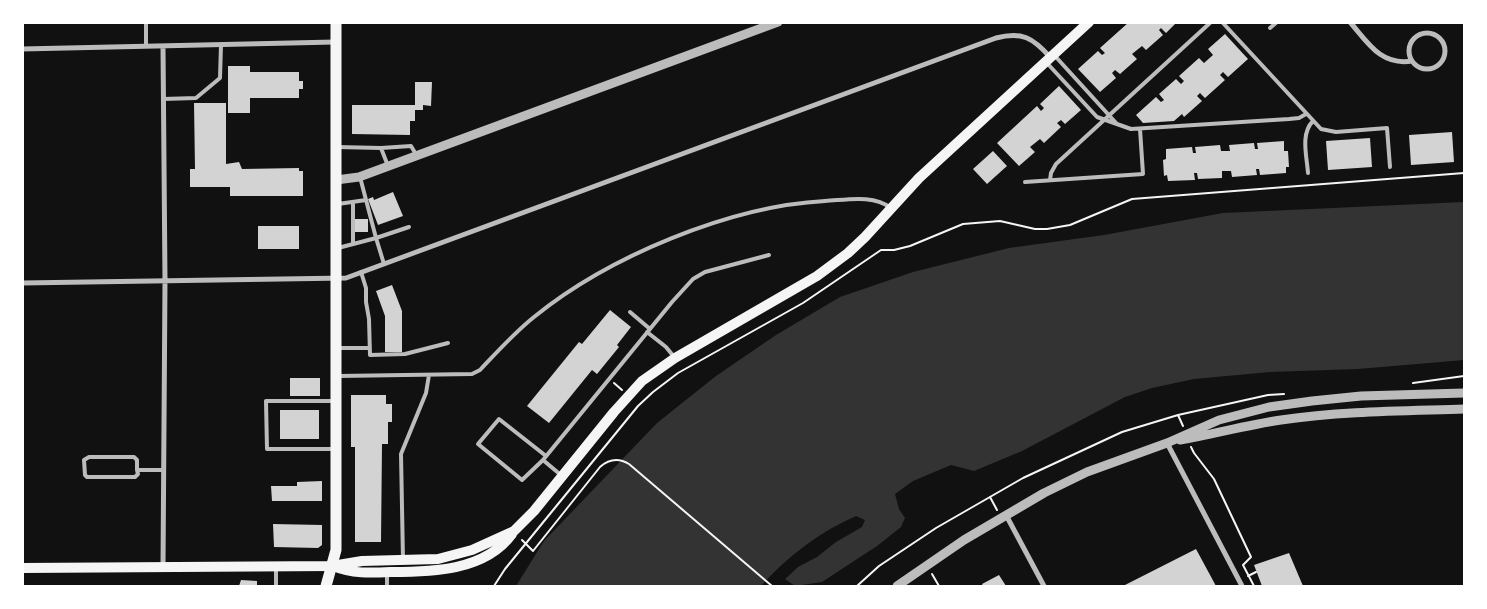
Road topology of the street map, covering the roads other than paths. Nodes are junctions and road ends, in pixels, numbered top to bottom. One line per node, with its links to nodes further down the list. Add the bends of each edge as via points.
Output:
1 (146, 22): 12 (lane)
2 (336, 22): 10 (main road)
3 (778, 22): 26 (street)
4 (1089, 22): 15 (main road)
5 (1212, 22): 19 (lane)
6 (1222, 22): 18 (lane)
7 (1277, 22): 9 (lane)
8 (1350, 22): 16 (street, via 1382,56 1401,63)
9 (1270, 28)
10 (336, 42): 11 (street); 24 (main road)
11 (221, 45): 13 (street); 17 (lane, via 220,78 196,98)
12 (146, 46): 13 (street); 14 (street)
13 (163, 46): 17 (street)
14 (22, 48)
15 (1050, 58): 19 (lane); 20 (lane, via 1094,114); 37 (main road, via 919,178); 43 (street, via 1026,37 996,38)
16 (1412, 61): 16 (street, via 1422,68 1435,67 1445,55 1443,42 1433,34 1419,35 1410,44)
17 (163, 99): 46 (street)
18 (1306, 114): 21 (lane); 23 (lane, via 1289,119)
19 (1110, 116): 20 (lane); 22 (lane)
20 (1104, 120): 22 (lane); 32 (lane, via 1056,164)
21 (1313, 121): 28 (lane, via 1327,132 1387,128); 29 (lane, via 1306,135)
22 (1118, 124): 23 (lane)
23 (1140, 130): 32 (lane, via 1143,174)
24 (336, 147): 25 (lane); 31 (main road)
25 (380, 148): 26 (lane, via 411,146); 27 (lane)
26 (417, 156): 27 (street)
27 (388, 166): 30 (street)
28 (1390, 167)
29 (1308, 173)
30 (360, 177): 31 (street); 34 (lane)
31 (336, 180): 36 (main road)
32 (1050, 180): 33 (lane)
33 (1025, 182)
34 (366, 200): 35 (lane); 39 (lane)
35 (353, 202): 36 (lane); 40 (lane)
36 (336, 205): 41 (main road)
37 (891, 208): 53 (main road, via 857,245 827,269); 54 (lane, via 879,201 866,199 807,202 756,210 698,228 628,258 568,293 534,317 476,372)
38 (409, 227): 39 (lane)
39 (376, 238): 40 (lane); 43 (lane)
40 (353, 244): 41 (lane)
41 (336, 248): 45 (main road)
42 (769, 255): 49 (lane, via 697,276)
43 (384, 264): 44 (street)
44 (361, 272): 45 (street); 52 (lane, via 366,288)
45 (336, 279): 46 (street); 51 (main road)
46 (165, 281): 47 (street); 63 (street)
47 (22, 283)
48 (630, 312): 49 (lane)
49 (649, 330): 53 (lane); 61 (lane)
50 (448, 343): 52 (lane, via 401,355 370,355)
51 (336, 348): 52 (lane); 55 (main road)
52 (370, 348)
53 (674, 358): 64 (main road, via 628,396)
54 (429, 375): 55 (lane); 67 (lane, via 428,389 401,454)
55 (336, 376): 57 (main road)
56 (1464, 393): 59 (street, via 1361,396 1277,405 1219,420)
57 (336, 401): 60 (main road); 60 (lane, via 266,401 267,449)
58 (1464, 409): 59 (street, via 1280,420)
59 (1167, 443): 65 (street, via 1087,472); 78 (street)
60 (336, 449): 69 (main road, via 336,550)
61 (545, 458): 61 (lane, via 522,480 478,444 499,418); 64 (lane)
62 (137, 470): 62 (lane, via 134,457 89,457 84,460 84,475 87,477 135,477); 63 (lane)
63 (163, 470): 70 (street)
64 (562, 476): 66 (main road)
65 (1002, 512): 76 (street); 77 (street)
66 (517, 535): 67 (main road, via 438,559); 72 (main road, via 486,556 468,563 432,571)
67 (403, 561): 69 (main road, via 362,561)
68 (276, 566): 69 (main road); 70 (main road); 73 (lane)
69 (332, 566): 72 (main road, via 353,572); 74 (main road)
70 (163, 567): 71 (main road)
71 (22, 568)
72 (387, 572): 75 (lane)
73 (276, 586)
74 (326, 586)
75 (387, 586)
76 (896, 586)
77 (1044, 586)
78 (1242, 586)

